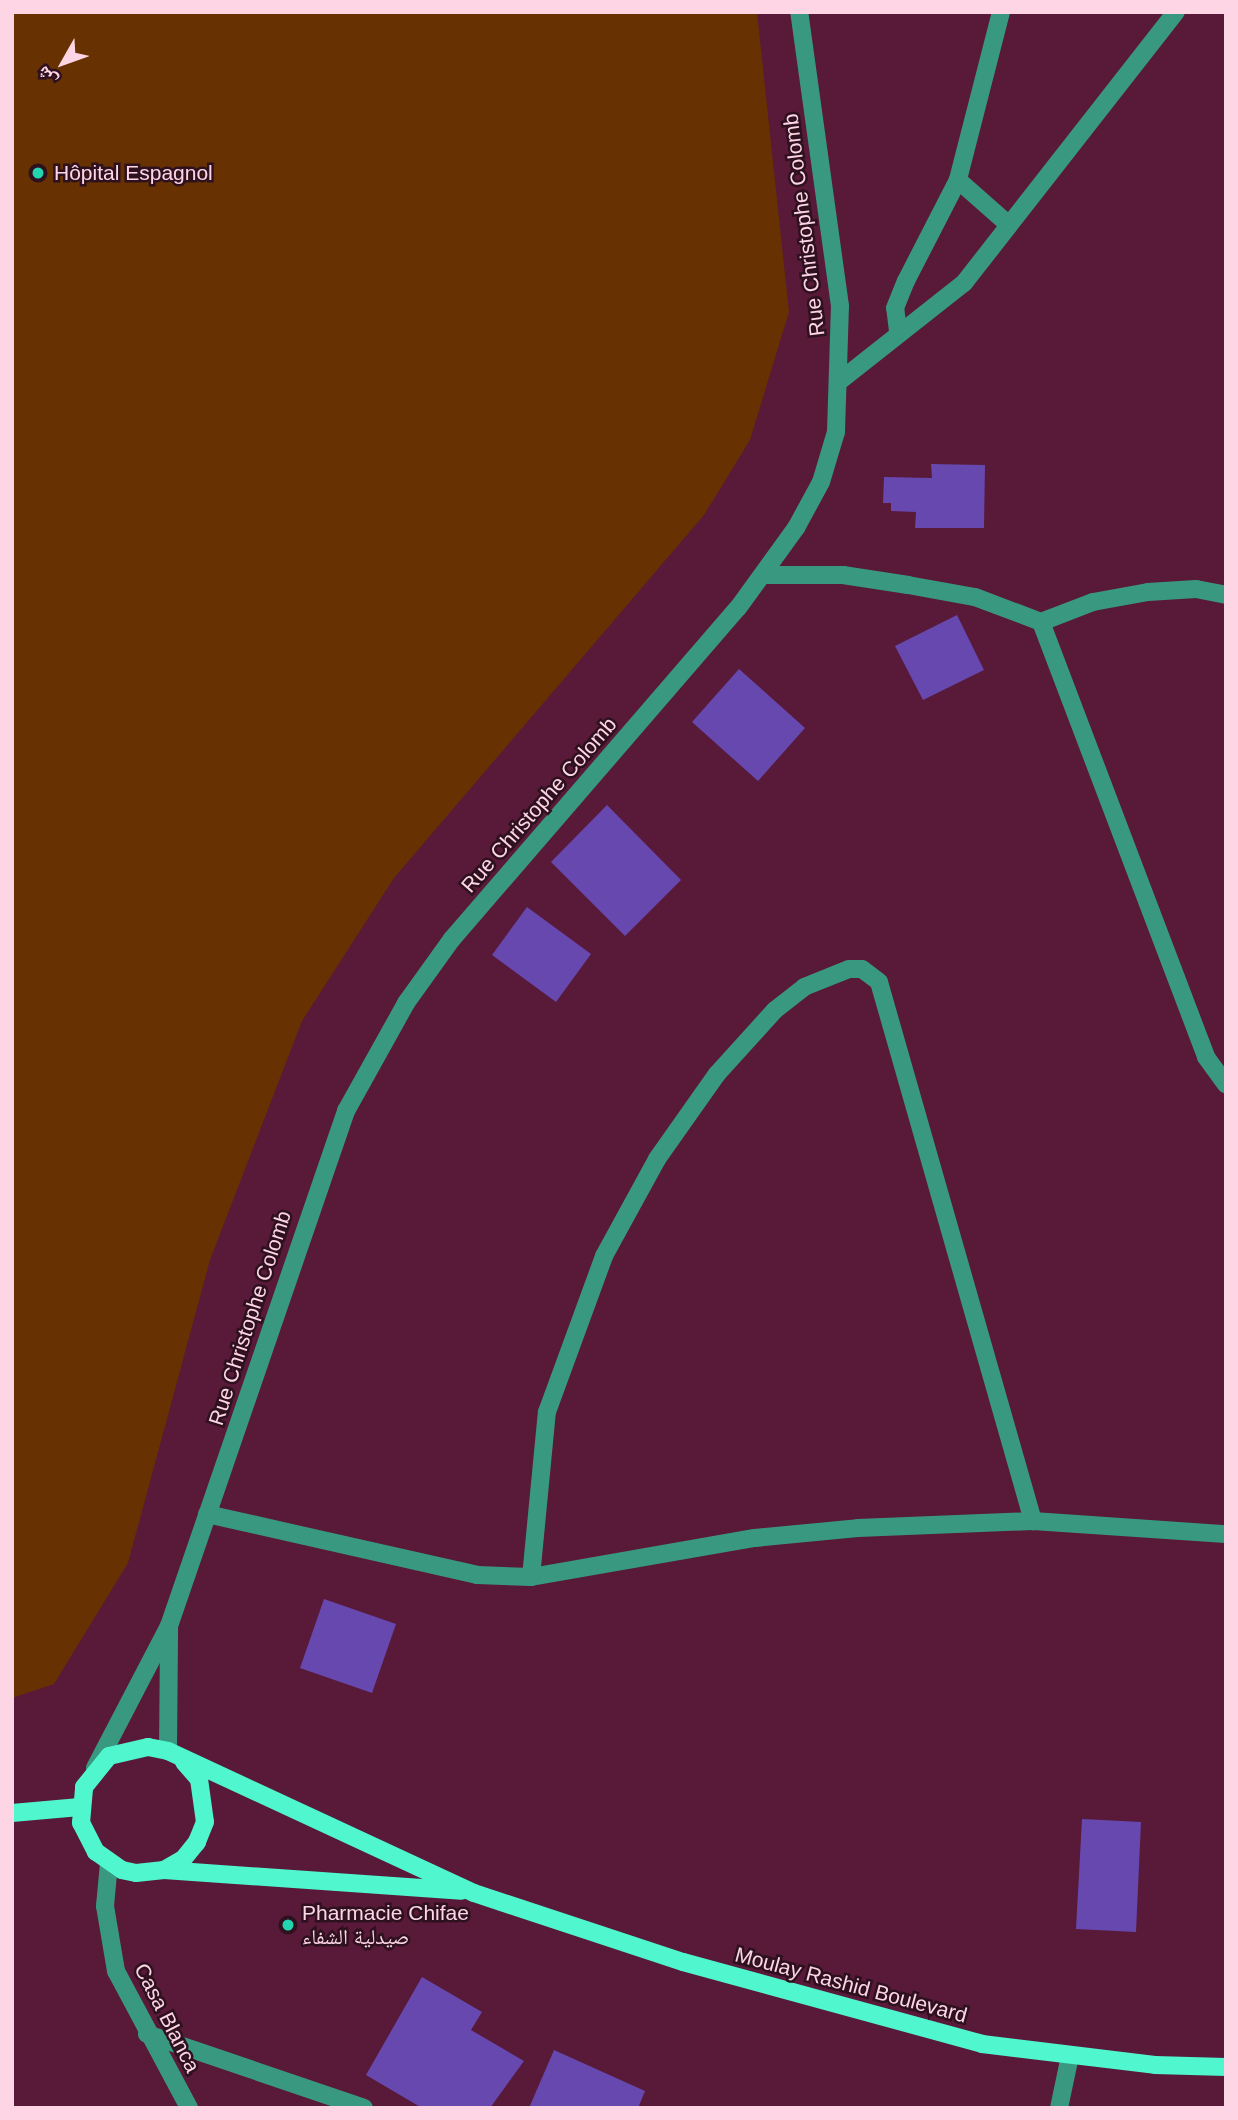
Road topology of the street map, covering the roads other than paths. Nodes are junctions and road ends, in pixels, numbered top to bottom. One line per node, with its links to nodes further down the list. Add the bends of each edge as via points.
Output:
1 (799, 12): 7 (street, Rue Christophe Colomb, via 840,306)
2 (1001, 12): 4 (street)
3 (1176, 12): 5 (street)
4 (958, 180): 5 (street); 6 (street, via 905,281 895,308)
5 (1009, 225): 6 (street, via 964,283)
6 (898, 331): 7 (street)
7 (841, 380): 8 (street, Rue Christophe Colomb, via 836,432 821,482)
8 (764, 575): 10 (street, via 843,575 908,585 975,597); 12 (street, Rue Christophe Colomb, via 585,790 452,939 406,1003 346,1111)
9 (1226, 595): 10 (street, via 1196,589 1148,592 1093,602)
10 (1041, 622): 11 (street, via 1206,1057)
11 (1226, 1085)
12 (206, 1514): 15 (street, via 477,1574); 16 (street, Rue Christophe Colomb)
13 (1032, 1521): 14 (street); 15 (street, via 858,1528 755,1538); 15 (street, via 879,982 862,969 849,969 804,987 775,1010 717,1074 657,1159 604,1256 547,1412)
14 (1226, 1534)
15 (531, 1577)
16 (169, 1626): 17 (street, Rue Christophe Colomb); 19 (street, Rue Christophe Colomb)
17 (168, 1751): 18 (main road); 19 (main road, via 128,1748)
18 (184, 1762): 23 (main road, via 199,1779 205,1822 183,1859); 24 (main road)
19 (94, 1769): 20 (main road)
20 (80, 1807): 21 (main road); 22 (main road, via 87,1839)
21 (12, 1813)
22 (109, 1863): 23 (main road, via 136,1872); 25 (street, Casa Blanca, via 108,1938 116,1971)
23 (164, 1870): 24 (main road)
24 (474, 1892): 26 (main road, Moulay Rashid Boulevard, via 682,1962 982,2044)
25 (147, 2034): 28 (street, Casa Blanca); 29 (street)
26 (1070, 2056): 27 (main road, Moulay Rashid Boulevard); 30 (street)
27 (1226, 2067)
28 (189, 2108)
29 (364, 2108)
30 (1059, 2108)

